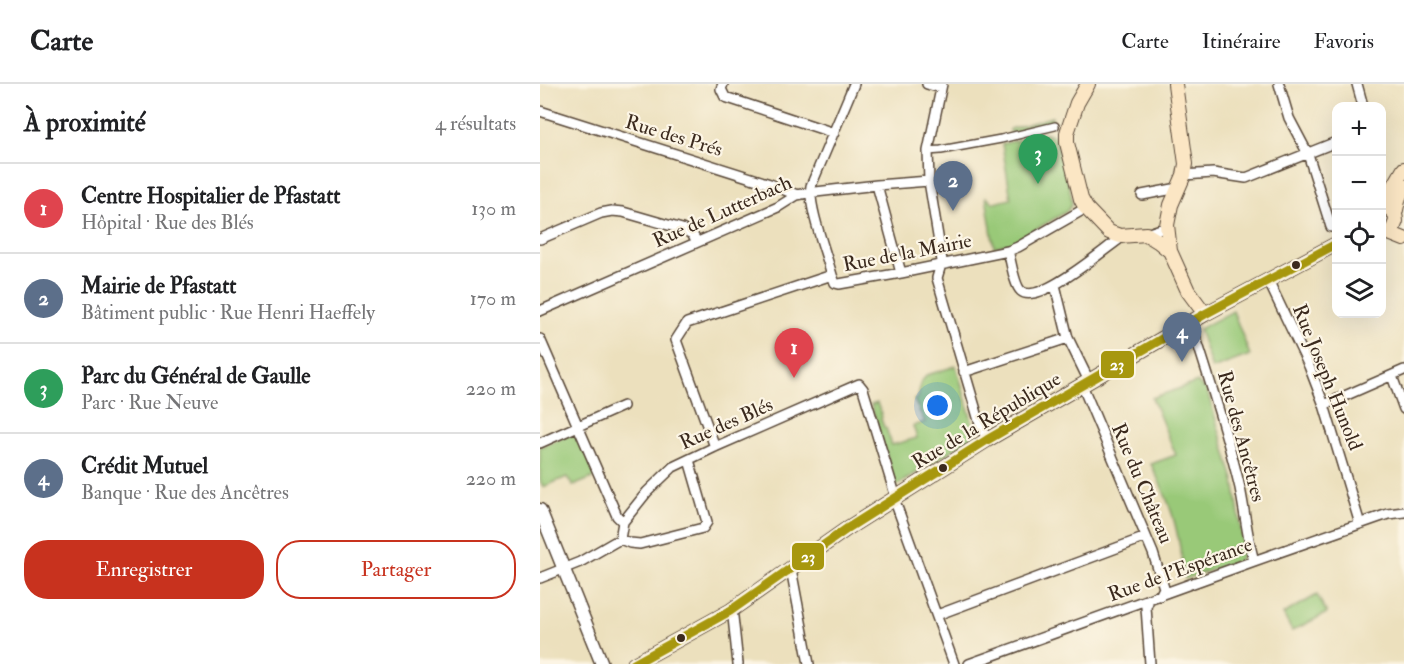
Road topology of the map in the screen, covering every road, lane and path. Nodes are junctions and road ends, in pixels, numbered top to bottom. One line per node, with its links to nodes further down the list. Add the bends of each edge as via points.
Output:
1 (723, 84): 12 (street, via 725,97)
2 (854, 84): 12 (street)
3 (927, 84): 8 (street)
4 (1088, 84): 26 (main road, via 1067,133)
5 (1175, 84): 17 (main road, via 1186,164)
6 (1278, 84): 15 (street, via 1289,118)
7 (1359, 85): 9 (street)
8 (941, 86): 14 (street)
9 (1362, 102)
10 (540, 111): 23 (street, Rue des Prés, via 770,183)
11 (1055, 126): 14 (street)
12 (834, 133): 22 (street)
13 (1332, 144): 15 (street)
14 (928, 151): 18 (street)
15 (1308, 154): 17 (street, via 1246,178 1213,173); 30 (street)
16 (1404, 169): 25 (main road)
17 (1184, 175): 21 (main road)
18 (929, 181): 19 (street, Rue de Lutterbach); 39 (street)
19 (877, 185): 22 (street, Rue de Lutterbach); 40 (street)
20 (1404, 186): 29 (main road)
21 (1177, 189): 24 (street); 28 (main road)
22 (810, 193): 23 (street, Rue de Lutterbach); 41 (street)
23 (797, 195): 35 (street, Rue de Lutterbach)
24 (1142, 195)
25 (1386, 200)
26 (1086, 208): 32 (main road, via 1109,232); 38 (street, Rue de la Mairie)
27 (1386, 208): 29 (main road)
28 (1167, 225): 31 (street); 37 (main road)
29 (1393, 226): 34 (main road)
30 (1331, 227)
31 (1146, 234): 32 (main road); 37 (main road)
32 (1120, 236): 43 (street)
33 (540, 239): 35 (street, via 612,211 682,229)
34 (1404, 239)
35 (697, 242): 45 (street, Rue de Lutterbach)
36 (1332, 246): 42 (main road, Rue de la République)
37 (1170, 250): 44 (main road)
38 (1008, 251): 39 (street, Rue de la Mairie); 43 (street, via 1018,288 1024,294)
39 (940, 265): 40 (street, Rue de la Mairie); 51 (street, via 937,278)
40 (901, 273): 41 (street, Rue de la Mairie, via 839,284)
41 (832, 275): 60 (street, Rue de la Mairie, via 687,323 676,340)
42 (1268, 280): 46 (main road, Rue de la République); 54 (street, Rue Joseph Hunold)
43 (1055, 285): 48 (street, Rue du Château)
44 (1188, 291): 46 (main road); 47 (main road)
45 (540, 311)
46 (1205, 314): 47 (main road, Rue de la République)
47 (1191, 322): 53 (main road, Rue de la République); 69 (street, Rue des Ancêtres, via 1240,489)
48 (1068, 338): 51 (street); 53 (street, Rue du Château)
49 (540, 339): 57 (street)
50 (1404, 370): 52 (street)
51 (964, 372): 58 (street)
52 (1392, 376): 54 (street); 56 (street)
53 (1085, 383): 58 (main road, Rue de la République); 67 (street, Rue du Château)
54 (1324, 405): 66 (street, Rue Joseph Hunold)
55 (623, 406): 57 (street)
56 (1404, 410)
57 (578, 426): 59 (street); 65 (street)
58 (987, 440): 62 (main road, Rue de la République)
59 (540, 443)
60 (715, 447): 61 (street, Rue des Blés); 62 (street, Rue des Blés, via 859,384)
61 (688, 460): 65 (street, Rue des Blés, via 674,467 647,492); 68 (street, via 706,522 703,528 640,544)
62 (895, 498): 71 (main road, Rue de la République); 76 (street)
63 (540, 510): 70 (street)
64 (1404, 512): 66 (street, Rue de l'Espérance)
65 (623, 522): 68 (street, Rue des Blés)
66 (1360, 524): 69 (street, Rue de l'Espérance)
67 (1146, 537): 73 (street, Rue du Château, via 1164,588); 76 (street)
68 (620, 539): 70 (street)
69 (1254, 561): 73 (street, Rue de l'Espérance)
70 (564, 568): 72 (street); 77 (street)
71 (789, 569): 75 (main road, Rue de la République); 80 (street)
72 (540, 578)
73 (1160, 596): 74 (street, Rue de l'Espérance)
74 (1149, 600): 82 (street, Rue de l'Espérance); 83 (street, via 1146,607)
75 (730, 611): 78 (main road, Rue de la République); 79 (street)
76 (936, 615): 81 (street)
77 (602, 664)
78 (634, 664)
79 (738, 664)
80 (809, 664)
81 (954, 664)
82 (969, 664)
83 (1150, 664)

